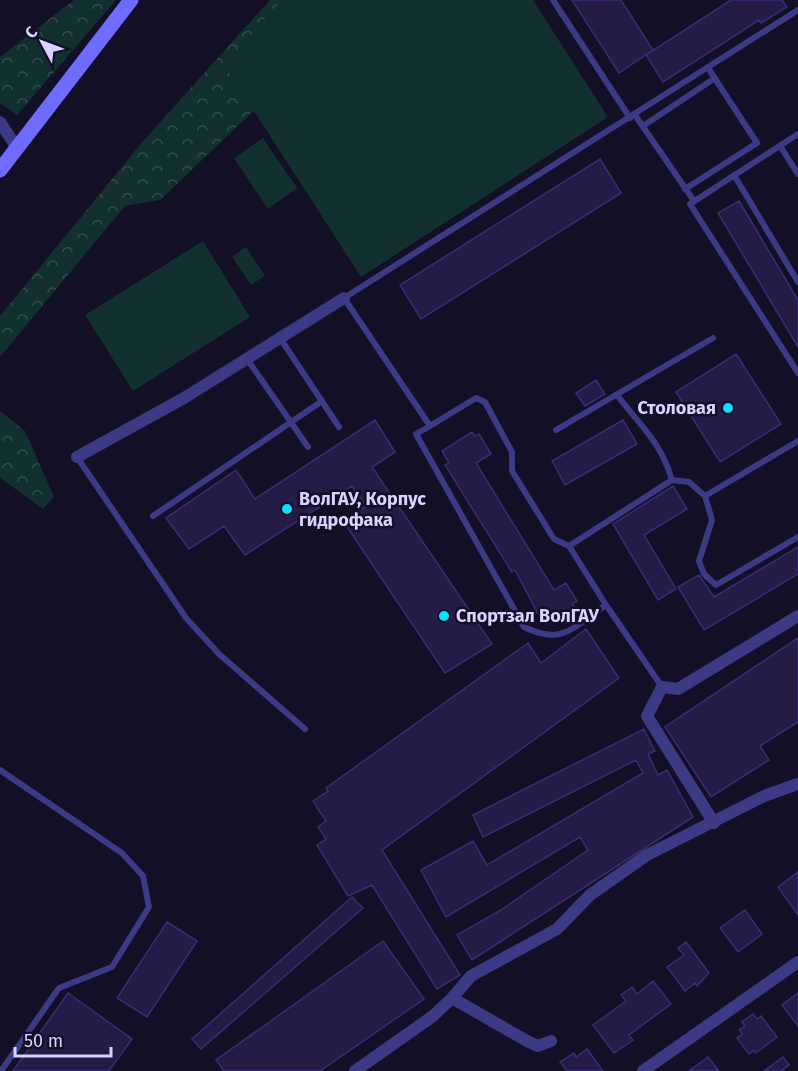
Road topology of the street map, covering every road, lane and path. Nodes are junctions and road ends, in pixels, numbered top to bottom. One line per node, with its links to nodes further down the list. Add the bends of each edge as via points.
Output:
1 (132, 0): 11 (main road)
2 (553, 0): 6 (lane)
3 (798, 10): 4 (lane)
4 (708, 68): 5 (lane); 6 (lane)
5 (715, 78): 8 (lane); 15 (lane, via 757,143)
6 (632, 116): 8 (lane); 18 (lane)
7 (0, 122): 11 (street)
8 (643, 126): 15 (lane)
9 (798, 134): 10 (lane)
10 (780, 146): 13 (lane); 14 (lane)
11 (17, 148): 12 (main road)
12 (0, 170)
13 (798, 174)
14 (734, 175): 16 (lane); 17 (lane)
15 (686, 189): 16 (lane)
16 (694, 201): 22 (lane, via 690,204)
17 (798, 282)
18 (344, 298): 19 (street); 26 (lane)
19 (280, 338): 21 (street); 24 (lane)
20 (713, 338): 23 (lane)
21 (247, 359): 25 (lane); 31 (street)
22 (798, 373)
23 (617, 395): 28 (lane); 32 (lane, via 665,455)
24 (322, 401): 25 (lane); 27 (lane)
25 (291, 422): 30 (lane); 34 (lane)
26 (430, 426): 36 (lane, via 476,398 485,402 512,452 512,471 554,538); 37 (lane, via 416,434 524,627 543,636 561,635)
27 (339, 427)
28 (556, 430)
29 (798, 441): 33 (lane)
30 (308, 447)
31 (77, 457): 40 (lane, via 186,618 219,654)
32 (672, 480): 33 (lane, via 689,482); 36 (lane)
33 (705, 496): 35 (lane, via 712,520 699,561 704,574 716,585)
34 (153, 516)
35 (798, 537)
36 (569, 546): 37 (lane)
37 (606, 605): 39 (lane)
38 (798, 616): 39 (street, via 678,689)
39 (662, 687): 43 (street, via 647,716)
40 (305, 729)
41 (0, 770): 47 (lane, via 122,853 143,876 149,907 112,968 59,988)
42 (798, 784): 43 (street, via 764,796)
43 (714, 823): 45 (street, via 647,855 590,895 557,929 471,976)
44 (798, 962): 49 (street)
45 (452, 999): 46 (street, via 538,1046); 48 (street)
46 (551, 1041)
47 (1, 1071)
48 (355, 1071)
49 (643, 1071)

